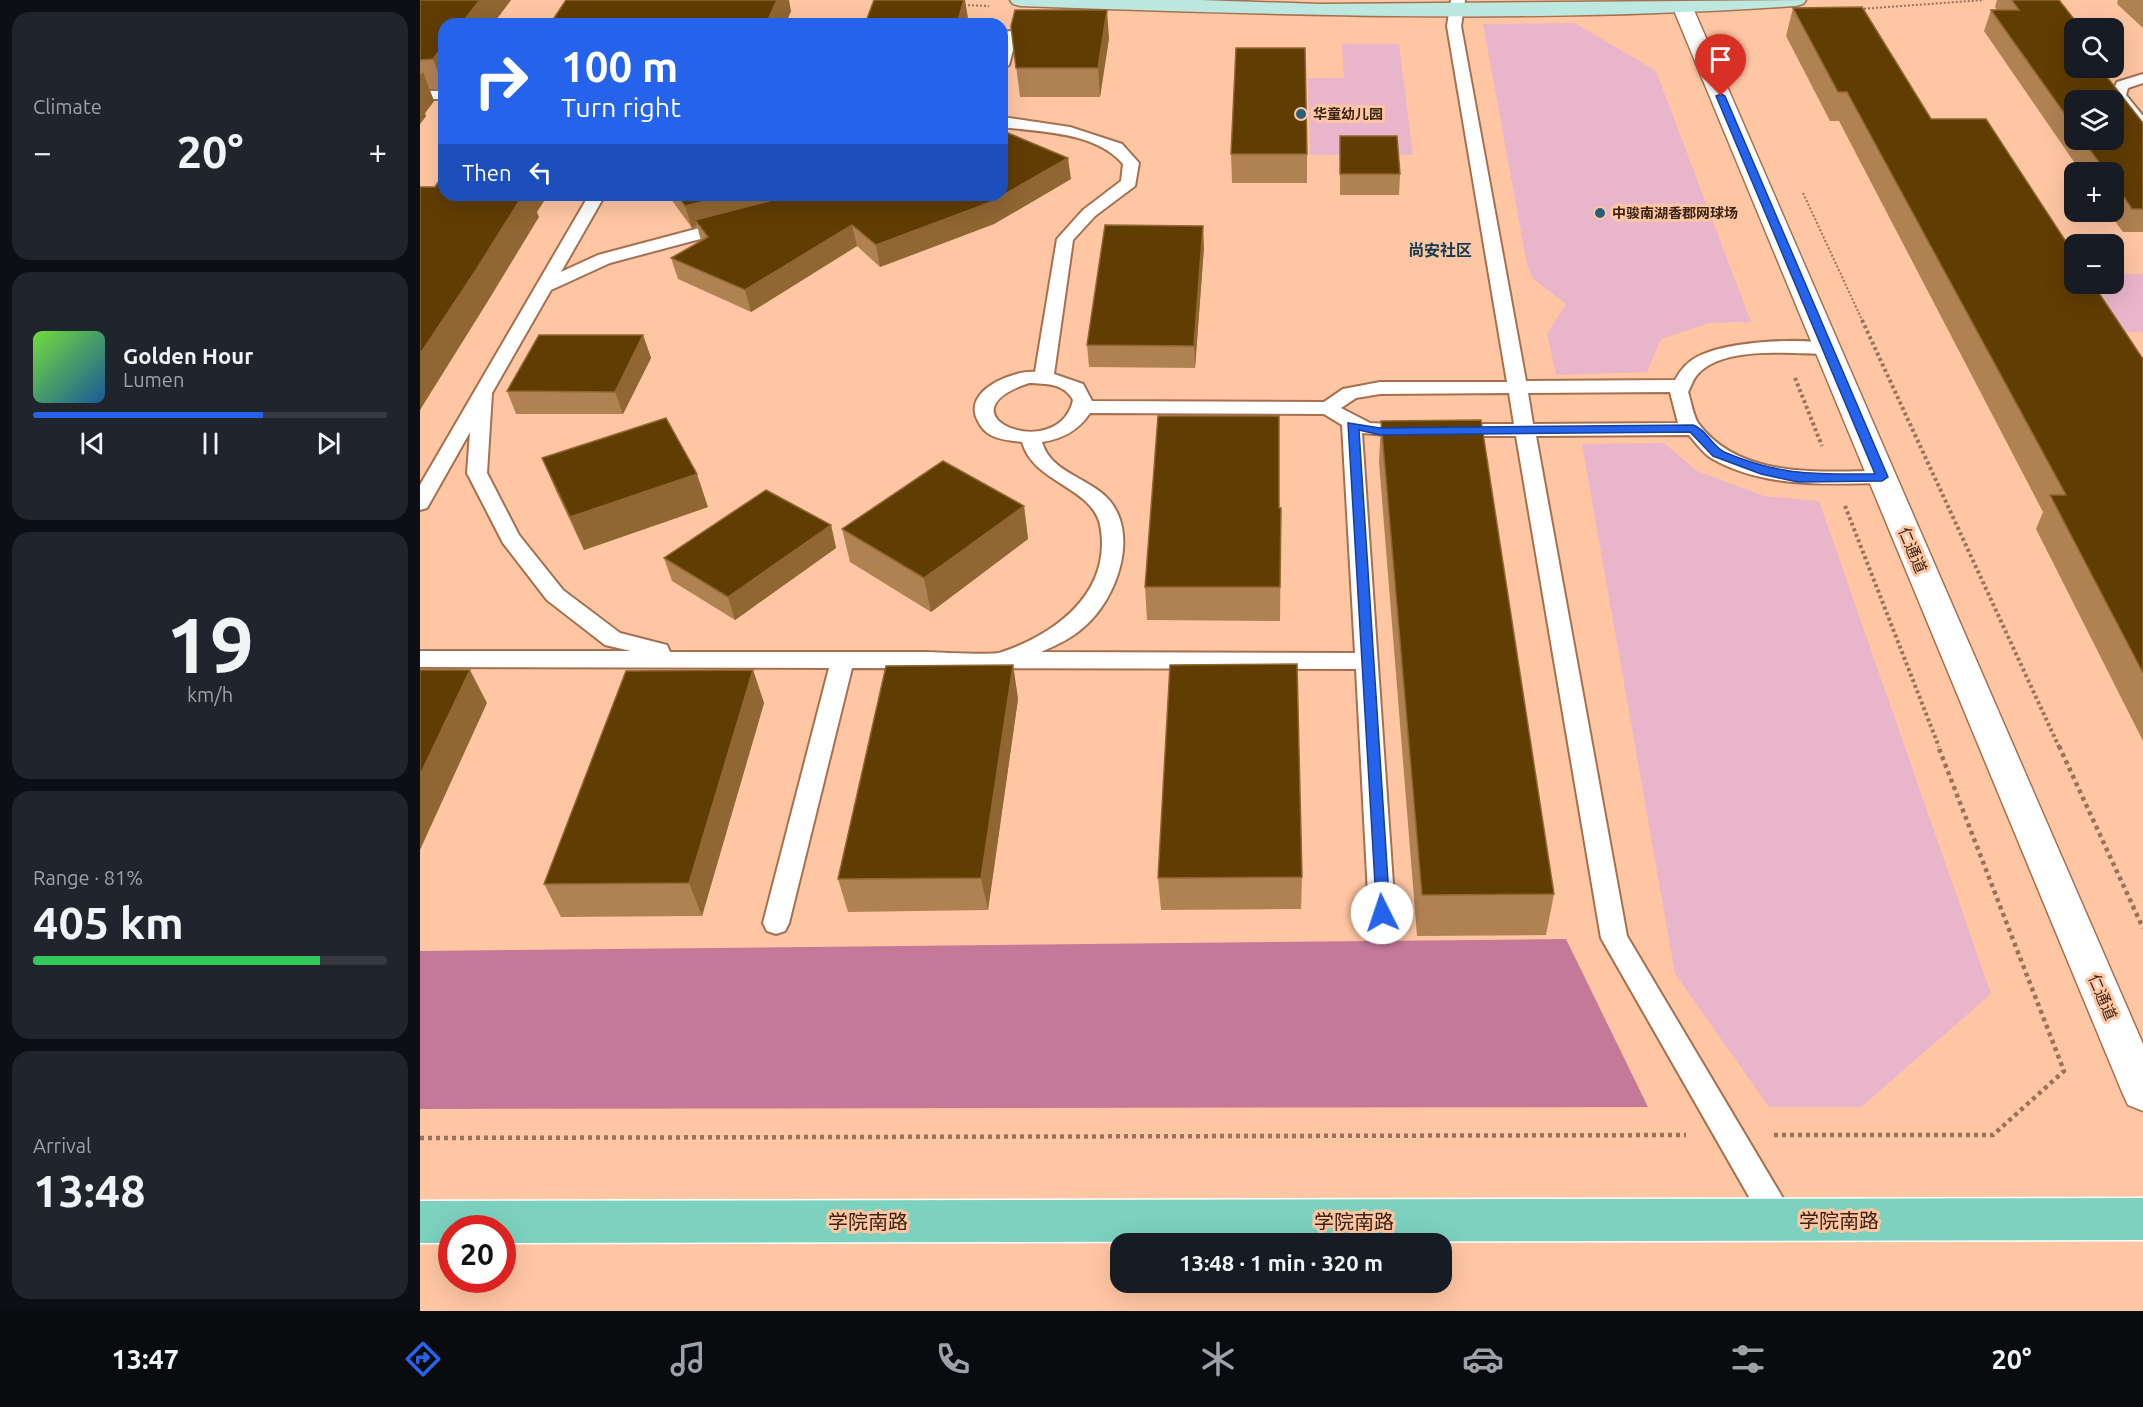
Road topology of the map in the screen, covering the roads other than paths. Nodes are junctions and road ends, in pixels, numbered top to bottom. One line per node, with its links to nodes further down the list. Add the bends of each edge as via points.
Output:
1 (1020, 0): 3 (main road, via 1310,10)
2 (1796, 0): 4 (main road)
3 (1456, 4): 4 (main road); 18 (lane, via 1454,26)
4 (1683, 8): 15 (street, 仁通道)
5 (1010, 35): 6 (lane)
6 (1008, 42)
7 (2143, 78): 11 (lane, via 2122,85 2118,95)
8 (420, 95): 9 (lane)
9 (438, 95)
10 (1008, 123): 16 (lane, via 1070,132 1117,147 1131,163 1129,183 1089,213 1065,239)
11 (2143, 126)
12 (594, 201): 14 (lane)
13 (748, 221): 14 (lane, via 604,259)
14 (545, 286): 19 (lane)
15 (1828, 349): 17 (lane, via 1740,350 1715,356 1691,370); 26 (street, 仁通道)
16 (1044, 377): 20 (lane, via 1072,385 1081,393); 25 (lane, via 1020,379 999,387 984,405 989,424 1000,432)
17 (1682, 386): 18 (lane); 24 (lane, via 1679,392)
18 (1517, 387): 21 (lane, via 1380,388 1350,393); 23 (lane)
19 (483, 393): 27 (lane); 29 (lane, via 477,473 510,538 555,595 613,639)
20 (1084, 407): 21 (lane); 25 (lane, via 1076,422)
21 (1328, 408): 22 (lane)
22 (1352, 425): 23 (lane, via 1380,431); 32 (lane)
23 (1524, 429): 24 (lane); 36 (lane, via 1614,938)
24 (1693, 429): 26 (lane, via 1717,453 1761,470 1798,478)
25 (1032, 438): 30 (lane, via 1034,454 1049,471 1076,483 1104,507 1114,539 1107,578 1088,613 1047,643)
26 (1882, 477): 35 (street, 仁通道)
27 (420, 503)
28 (420, 659): 29 (lane)
29 (692, 660): 31 (lane)
30 (1001, 660): 31 (lane); 32 (lane)
31 (842, 661): 34 (lane)
32 (1367, 661): 33 (lane)
33 (1382, 913)
34 (776, 923)
35 (2143, 1092)
36 (1779, 1220): 37 (main road, 学院南路); 38 (main road, 学院南路)
37 (2143, 1220)
38 (420, 1222)

